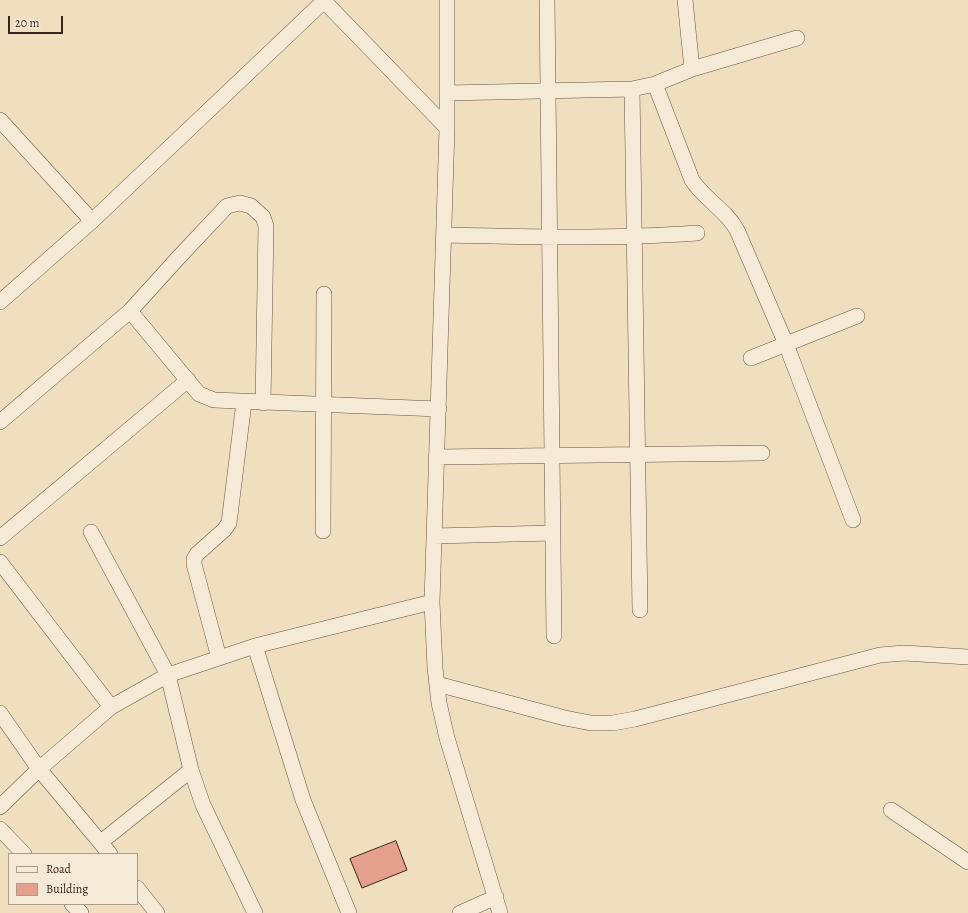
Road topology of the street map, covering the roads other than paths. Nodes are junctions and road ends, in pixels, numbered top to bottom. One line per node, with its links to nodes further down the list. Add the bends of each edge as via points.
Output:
1 (447, 0): 10 (street)
2 (548, 0): 9 (street)
3 (685, 0): 6 (street)
4 (323, 1): 12 (street); 13 (street)
5 (797, 38): 6 (street)
6 (692, 70): 7 (street)
7 (655, 84): 8 (street); 22 (street, via 692,180 702,194 733,222)
8 (632, 89): 9 (street); 16 (street)
9 (549, 92): 10 (street); 17 (street)
10 (447, 93): 12 (street)
11 (0, 120): 13 (street)
12 (447, 128): 15 (street)
13 (92, 221): 19 (street)
14 (697, 233): 16 (street)
15 (444, 235): 17 (street); 28 (street)
16 (636, 237): 17 (street); 31 (street)
17 (550, 238): 32 (street)
18 (324, 294): 27 (street)
19 (0, 302)
20 (130, 311): 24 (street); 26 (street, via 178,256 227,206 240,202 251,206 263,217 266,226); 29 (street)
21 (857, 316): 22 (street)
22 (786, 344): 23 (street); 34 (street)
23 (752, 358)
24 (188, 380): 25 (street, via 199,394 207,399); 39 (street)
25 (244, 402): 26 (street); 46 (street, via 229,523 194,558)
26 (263, 403): 27 (street)
27 (324, 406): 28 (street); 35 (street)
28 (439, 409): 33 (street)
29 (0, 422)
30 (762, 452): 31 (street)
31 (637, 453): 32 (street); 42 (street)
32 (553, 454): 33 (street); 37 (street)
33 (436, 457): 38 (street)
34 (853, 520)
35 (323, 531)
36 (91, 532): 47 (street)
37 (553, 533): 38 (street); 43 (street)
38 (434, 536): 41 (street)
39 (0, 538)
40 (0, 562): 49 (street)
41 (432, 602): 44 (street); 48 (street)
42 (640, 610)
43 (554, 636)
44 (255, 646): 46 (street); 66 (street, via 303,800)
45 (968, 657): 48 (street, via 904,653 880,655 614,723 565,718)
46 (219, 658): 47 (street)
47 (168, 675): 49 (street); 52 (street)
48 (437, 684): 61 (street, via 447,738)
49 (111, 707): 51 (street)
50 (0, 713): 51 (street)
51 (39, 769): 53 (street); 56 (street)
52 (191, 770): 56 (street); 65 (street, via 211,822)
53 (0, 807)
54 (891, 810): 59 (street)
55 (0, 829): 57 (street)
56 (101, 842): 58 (street)
57 (23, 853)
58 (109, 853)
59 (968, 862)
60 (138, 889): 64 (street)
61 (496, 897): 67 (street); 68 (street)
62 (73, 905): 63 (street)
63 (81, 913)
64 (157, 913)
65 (254, 913)
66 (349, 913)
67 (460, 913)
68 (500, 913)

